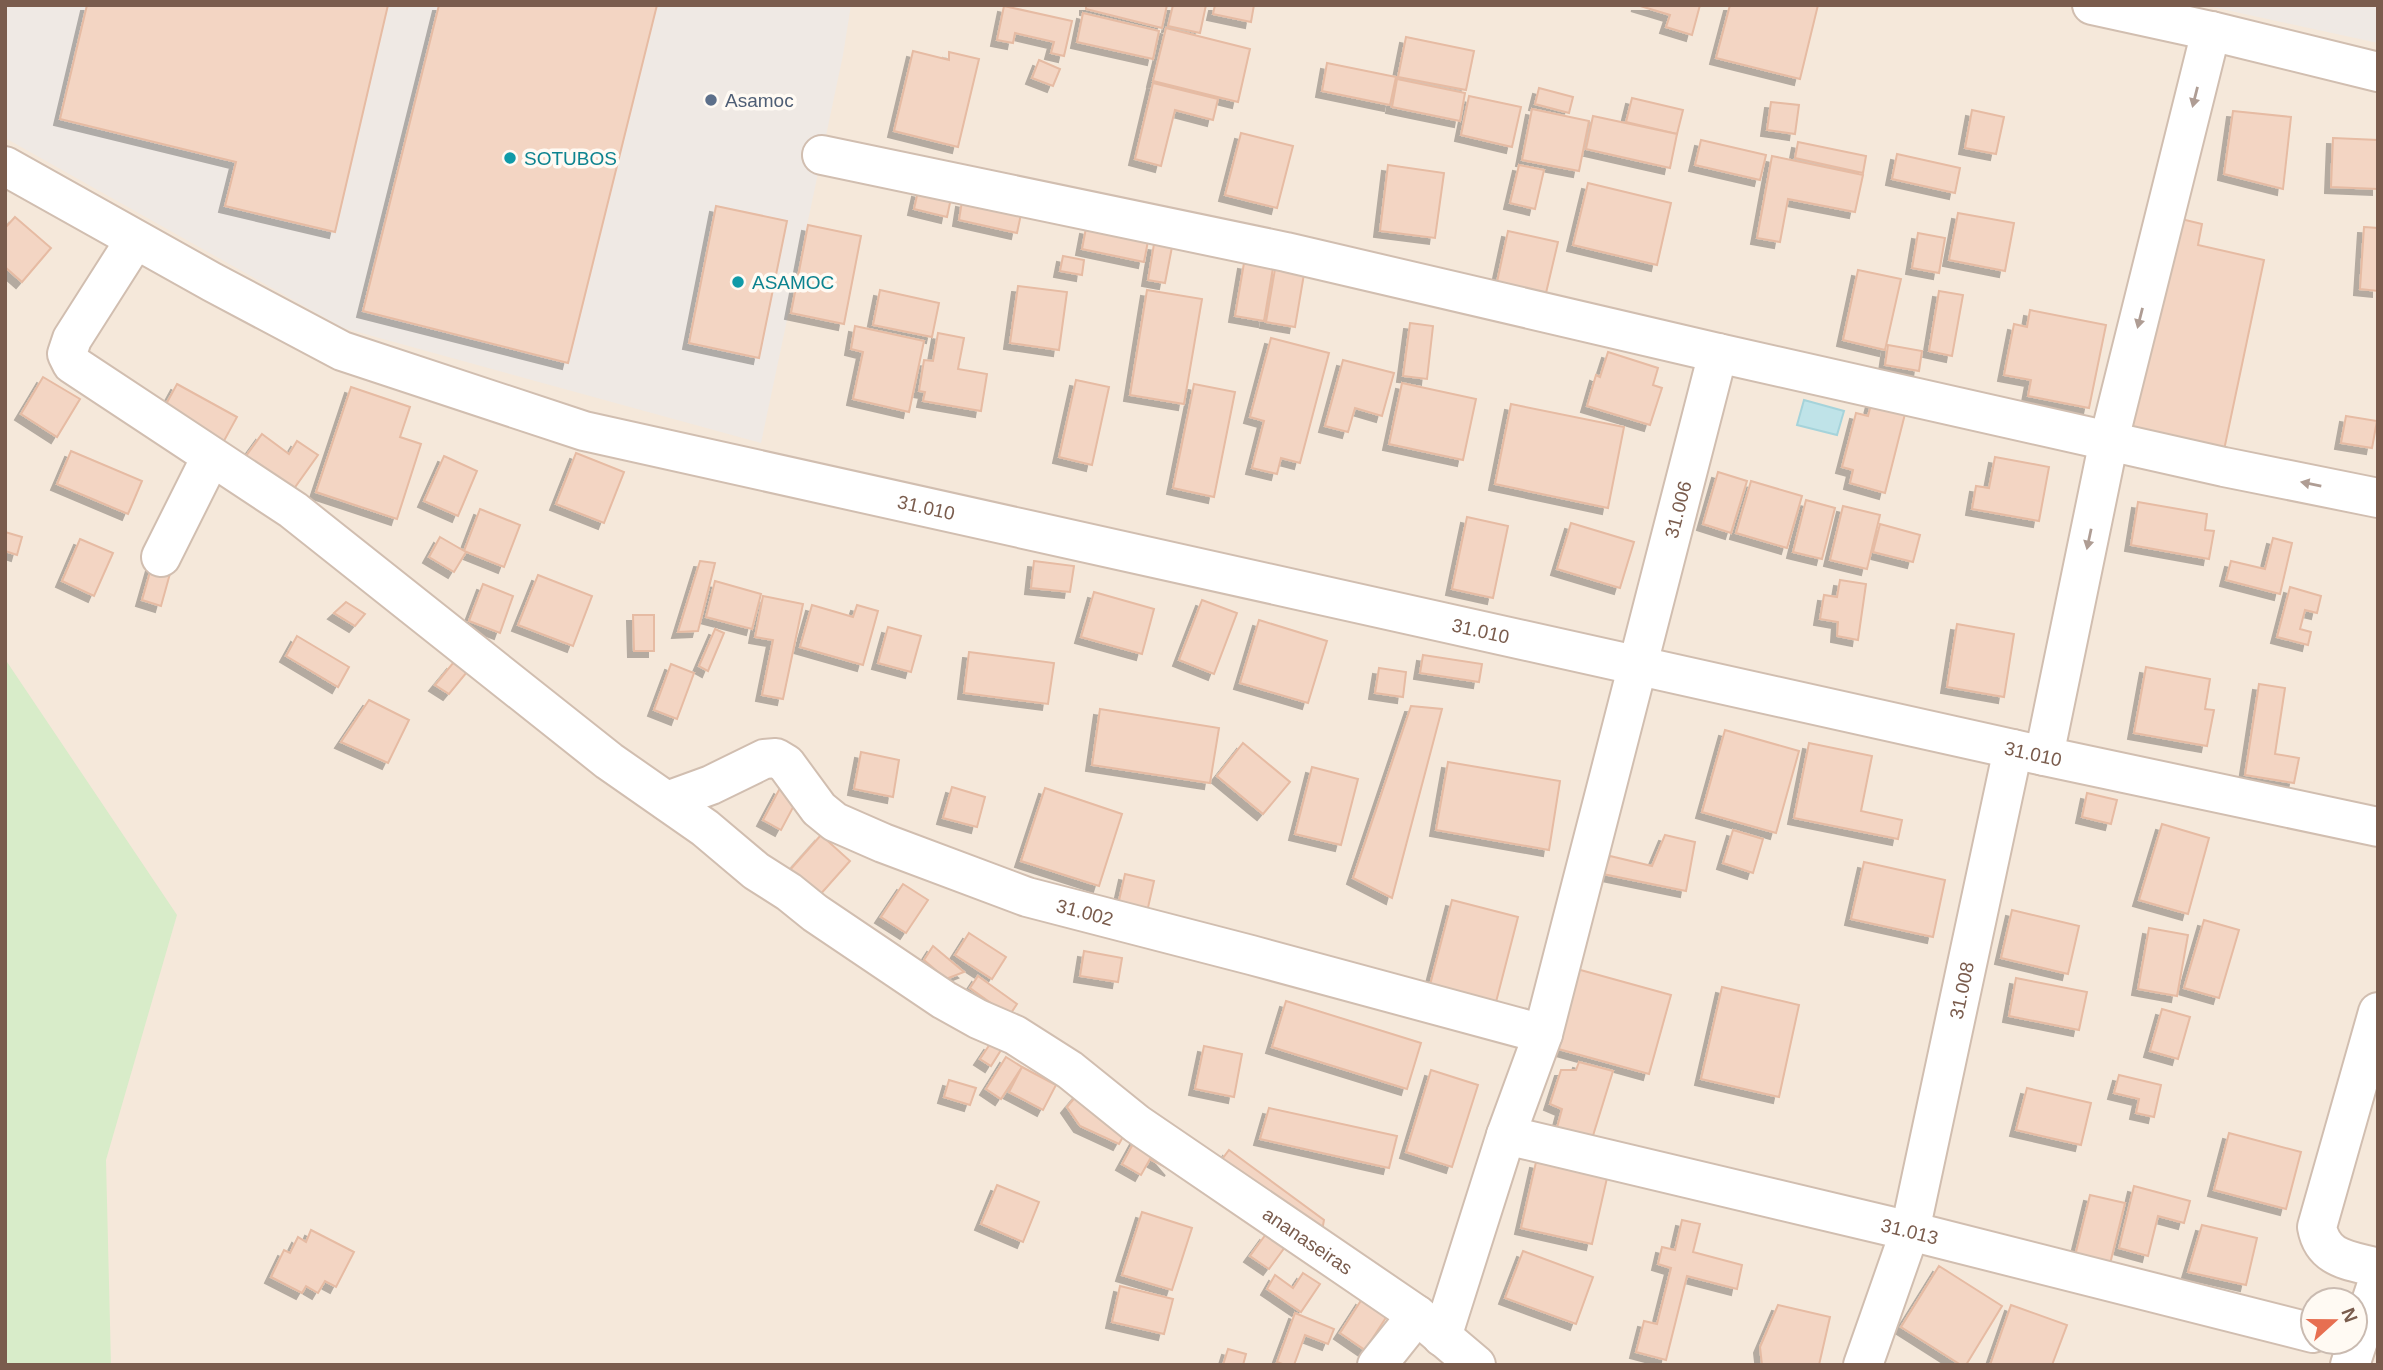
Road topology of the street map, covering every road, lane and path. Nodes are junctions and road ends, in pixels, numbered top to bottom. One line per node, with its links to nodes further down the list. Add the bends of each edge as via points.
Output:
1 (2092, 5): 2 (street)
2 (2211, 30): 3 (street); 8 (street, 31.008, one-way to 8)
3 (2378, 72)
4 (822, 155): 7 (street, via 1286,251)
5 (5, 166): 6 (street, 31.010)
6 (135, 240): 9 (street, ananaseiras, via 67,354 72,364); 12 (street, 31.010, via 342,351 584,431)
7 (1718, 353): 8 (street); 12 (street, 31.006)
8 (2109, 440): 10 (street, one-way to 8); 13 (street, 31.008, one-way to 13)
9 (211, 457): 11 (street); 14 (street, ananaseiras, via 293,510)
10 (2378, 498)
11 (161, 557)
12 (1638, 666): 13 (street, 31.010); 17 (street, 31.006)
13 (2029, 753): 15 (street, 31.010); 19 (street, 31.008)
14 (667, 801): 17 (street, 31.002, via 776,758 835,822 1027,897); 23 (street, ananaseiras, via 815,913 944,1000 1015,1035 1070,1070 1137,1124)
15 (2378, 827)
16 (2378, 1013): 20 (street, via 2318,1227 2320,1242 2332,1254)
17 (1544, 1034): 18 (street, 31.006)
18 (1506, 1135): 19 (street, 31.013); 23 (street, 31.006)
19 (1910, 1231): 24 (street, 31.013); 27 (street, 31.008)
20 (2378, 1268)
21 (2378, 1280): 22 (street)
22 (2369, 1303)
23 (1430, 1326): 25 (street); 26 (street, ananaseiras)
24 (2299, 1329)
25 (1377, 1365)
26 (1476, 1365)
27 (1863, 1365)

